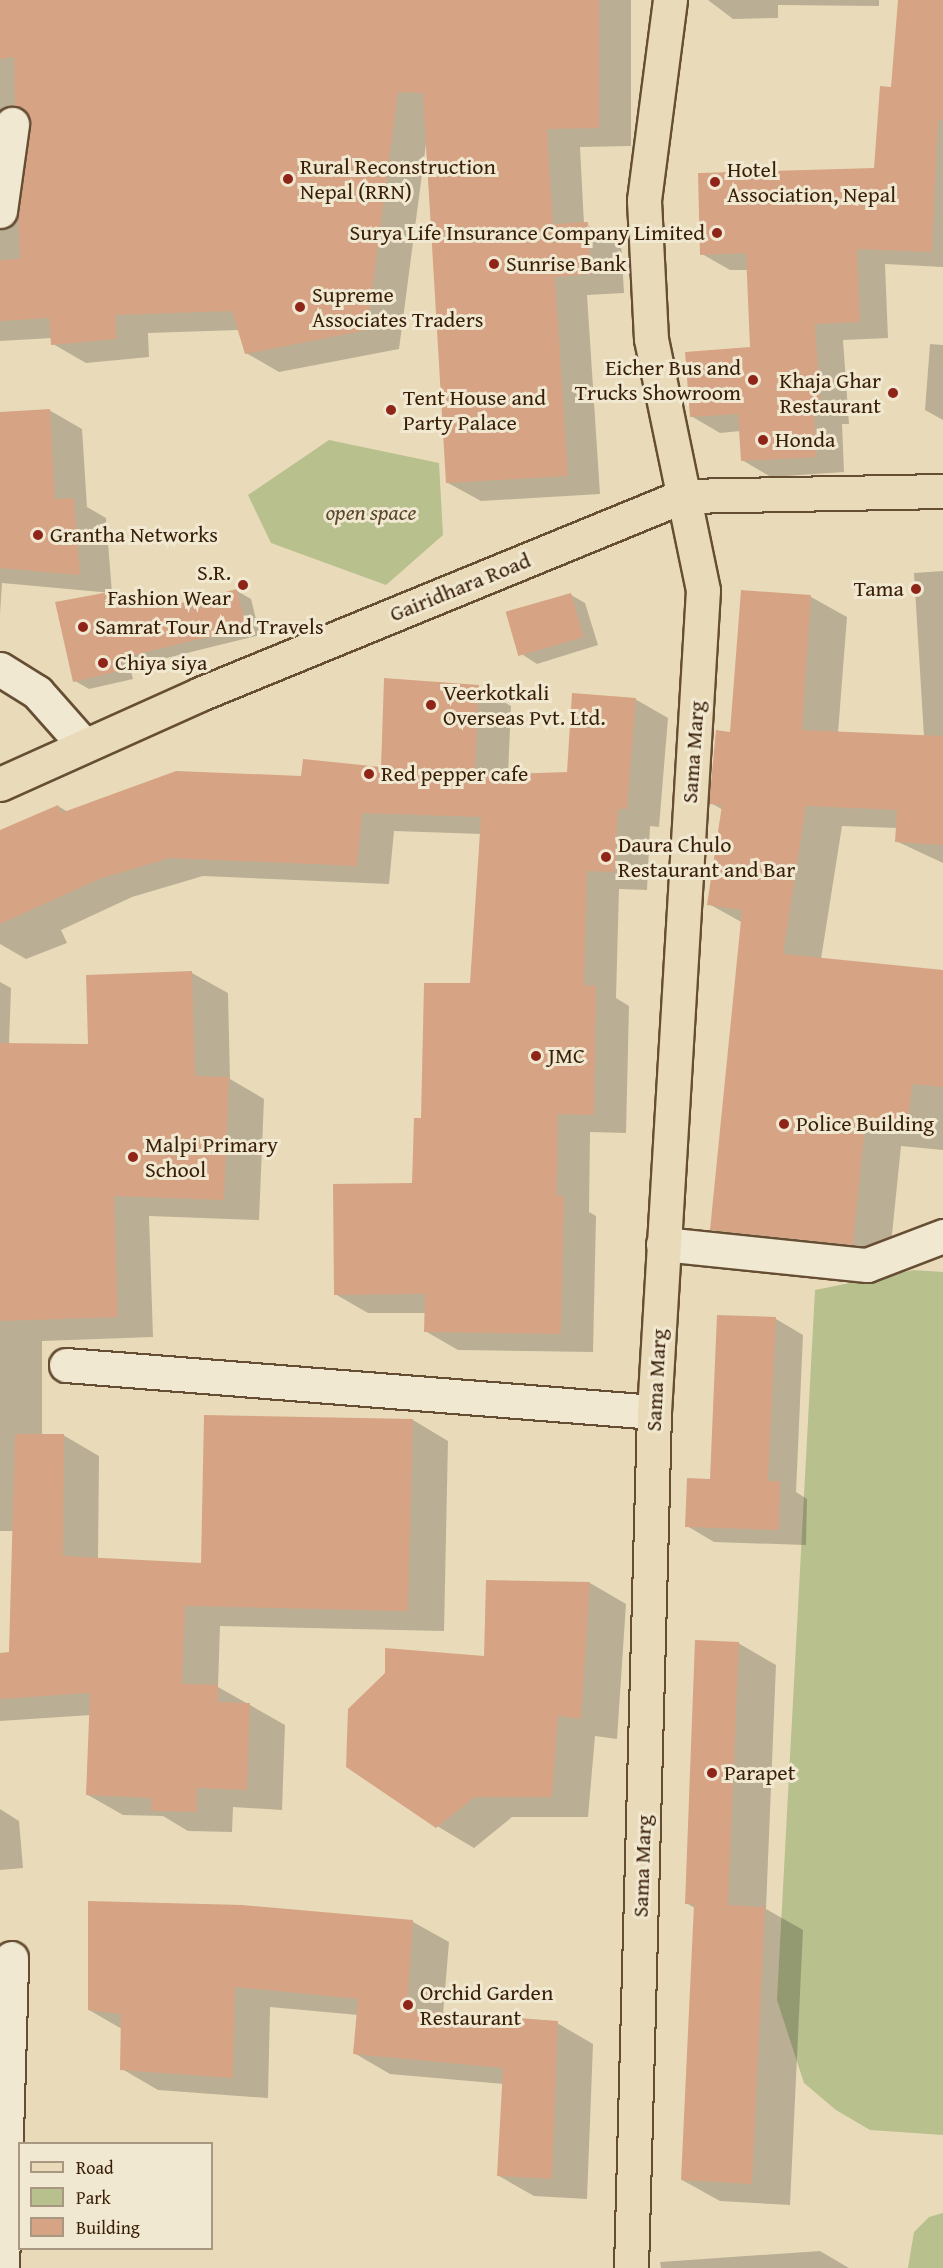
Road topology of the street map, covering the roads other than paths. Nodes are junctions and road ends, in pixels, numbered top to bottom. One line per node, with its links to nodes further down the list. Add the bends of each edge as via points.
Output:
1 (670, 0): 5 (main road, Sama Marg, via 644,200 651,339)
2 (12, 124): 3 (street)
3 (0, 211)
4 (943, 491): 5 (main road, Gairidhara Road)
5 (683, 496): 7 (main road, Gairidhara Road); 10 (main road, Sama Marg, via 703,590)
6 (0, 669): 7 (street, via 37,692)
7 (83, 744): 8 (main road, Gairidhara Road)
8 (0, 784)
9 (943, 1236): 10 (street, via 867,1265)
10 (663, 1244): 12 (main road, Sama Marg)
11 (66, 1365): 12 (street)
12 (654, 1412): 15 (main road, Sama Marg)
13 (10, 1958): 14 (street)
14 (3, 2268)
15 (631, 2268)

